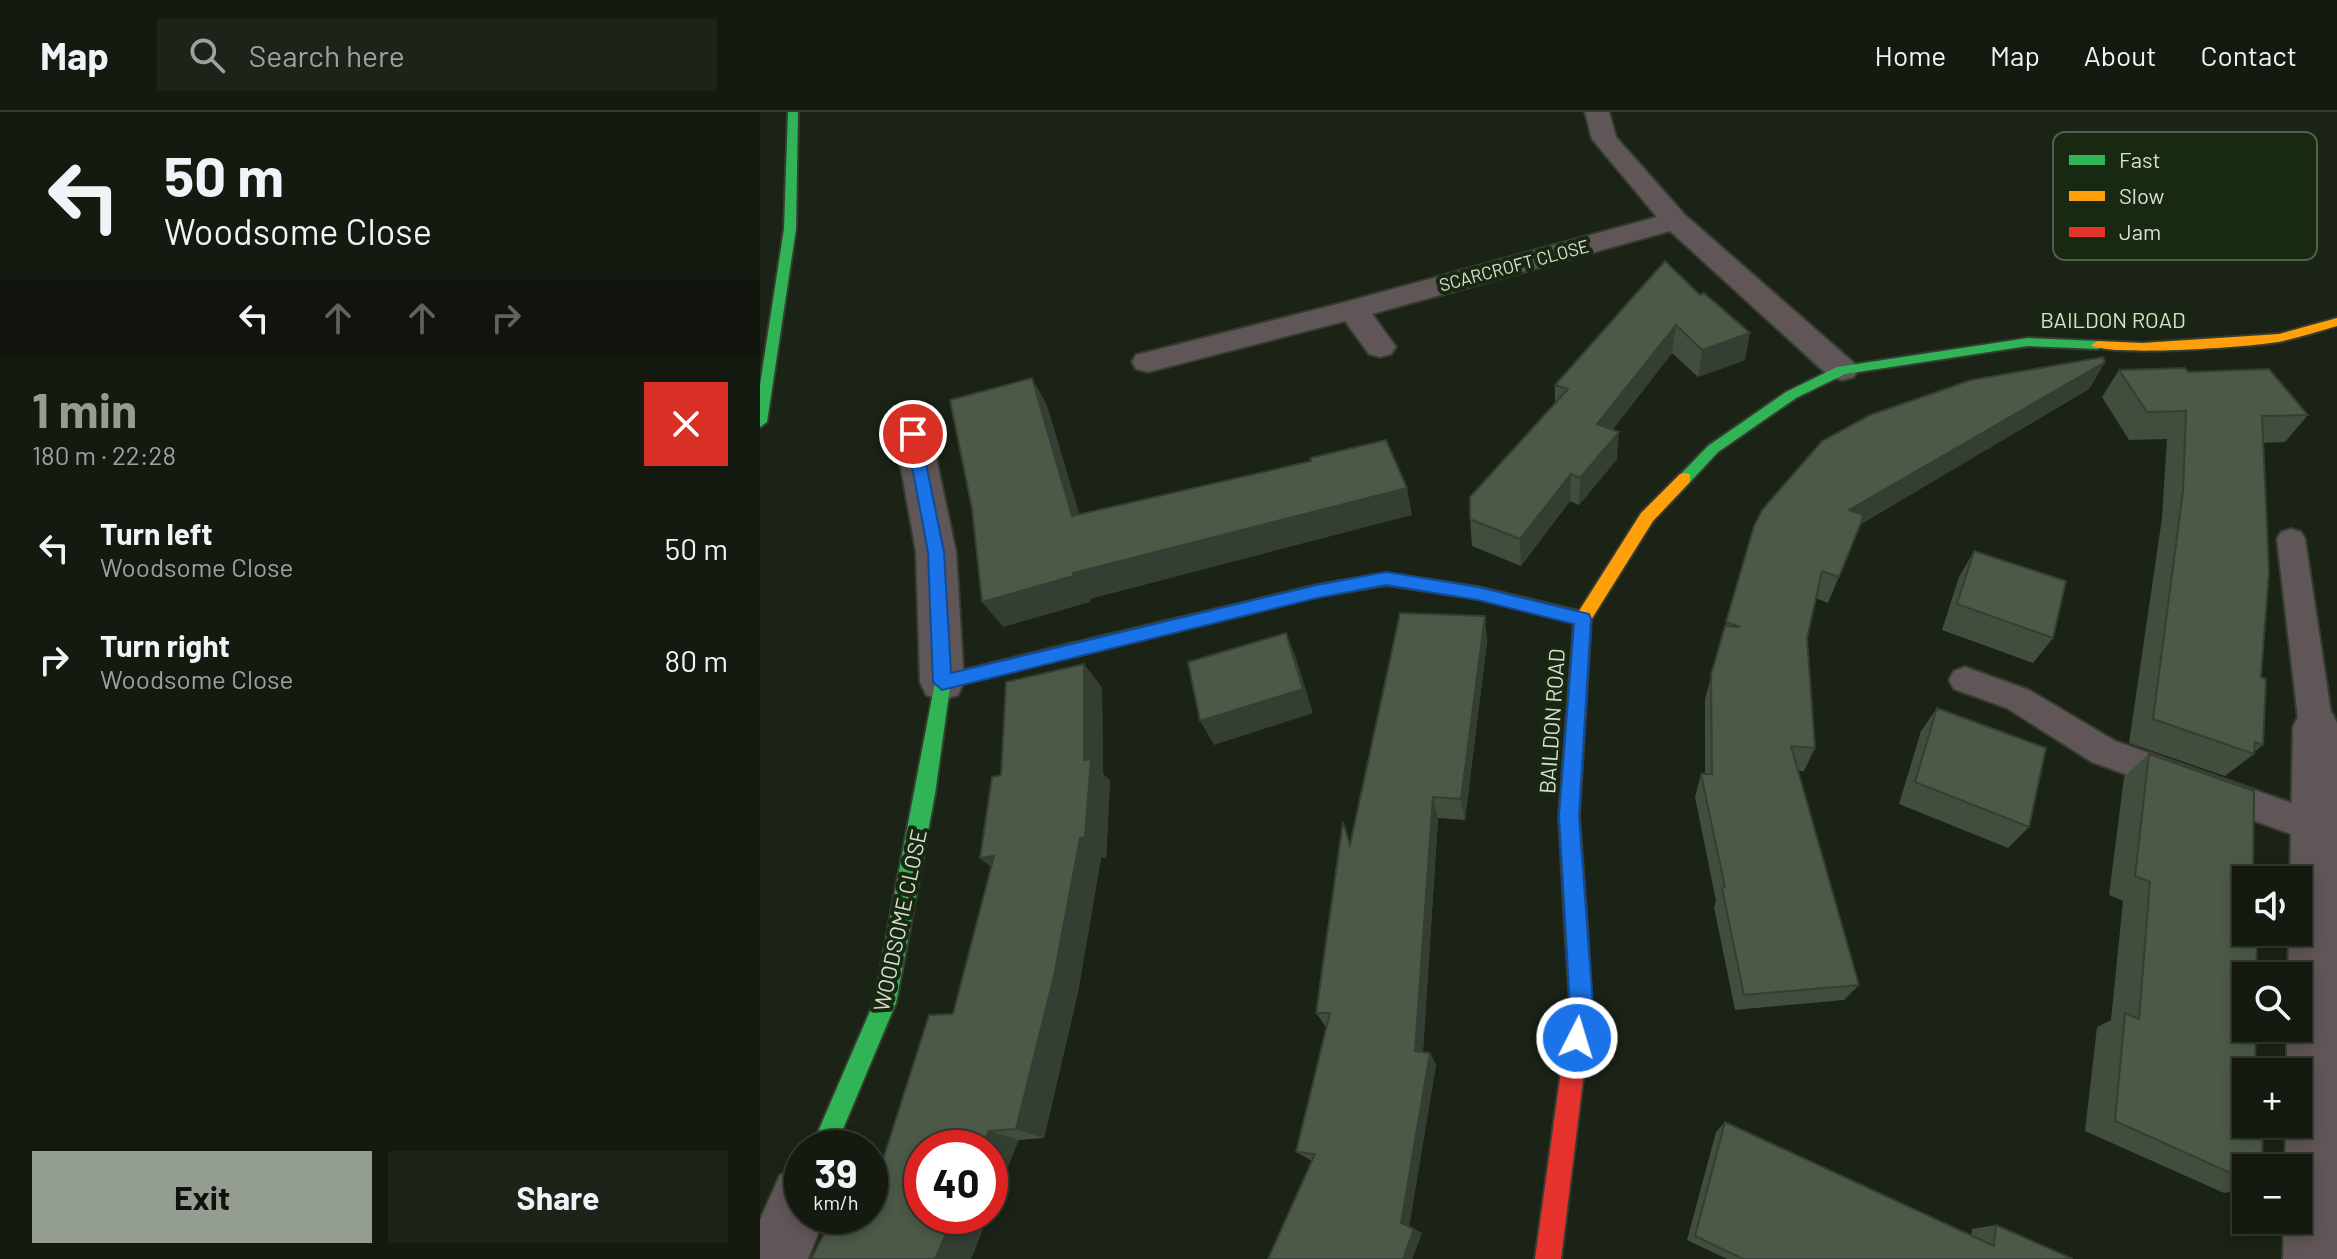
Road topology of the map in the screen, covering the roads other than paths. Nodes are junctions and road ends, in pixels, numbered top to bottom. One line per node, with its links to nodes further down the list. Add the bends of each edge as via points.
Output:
1 (793, 112): 9 (street, via 798,163 784,291)
2 (1597, 112): 3 (street, via 1604,139)
3 (1675, 221): 4 (street, SCARCROFT CLOSE); 8 (street)
4 (1353, 310): 6 (street); 7 (street, SCARCROFT CLOSE)
5 (2337, 322): 8 (street, BAILDON ROAD, via 2280,338 2142,347 2028,342)
6 (1380, 347)
7 (1148, 362)
8 (1842, 370): 12 (street, BAILDON ROAD, via 1791,395 1713,449 1647,517)
9 (760, 422)
10 (913, 434): 14 (street, WOODSOME CLOSE, via 936,552)
11 (2291, 539): 15 (lane)
12 (1583, 619): 14 (street, via 1478,593 1386,579); 18 (street, BAILDON ROAD, via 1569,816 1581,1006)
13 (1965, 680): 16 (lane, via 2018,699 2104,752)
14 (942, 682): 17 (street, WOODSOME CLOSE, via 885,1003)
15 (2316, 727): 16 (street)
16 (2316, 827): 19 (street)
17 (831, 1130)
18 (1548, 1259)
19 (2315, 1259)

